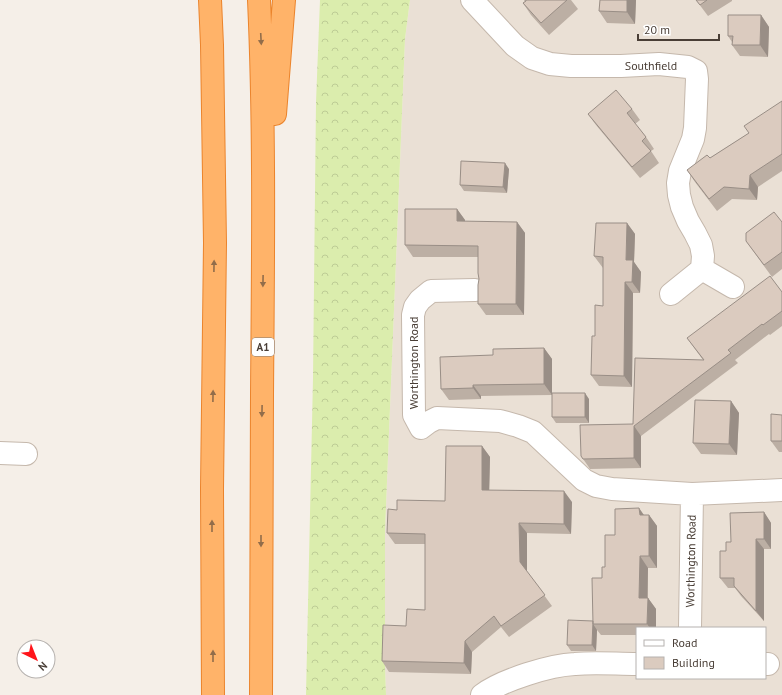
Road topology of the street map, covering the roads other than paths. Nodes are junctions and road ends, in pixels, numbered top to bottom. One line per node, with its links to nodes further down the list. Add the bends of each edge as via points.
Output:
1 (210, 0): 16 (highway, one-way to 1, via 215,243)
2 (259, 0): 5 (highway, A1, one-way to 5)
3 (284, 0): 5 (highway, A1)
4 (472, 0): 6 (street, Southfield, via 515,46 532,58 550,64 659,64 688,67 696,71 695,128 678,183 682,207 700,245 703,256)
5 (264, 249): 17 (highway, A1, one-way to 17)
6 (702, 269): 7 (street); 9 (street)
7 (733, 287)
8 (475, 290): 13 (street, Worthington Road, via 431,291 415,307 414,415 421,428 437,418 500,421 533,432 584,480 596,486 612,490)
9 (671, 294)
10 (0, 453): 11 (street)
11 (26, 454)
12 (782, 490): 13 (street, Worthington Road)
13 (692, 494): 14 (street, Worthington Road)
14 (690, 627)
15 (636, 664): 18 (street, via 574,664 547,669 514,679)
16 (213, 695)
17 (261, 695)
18 (482, 695)

